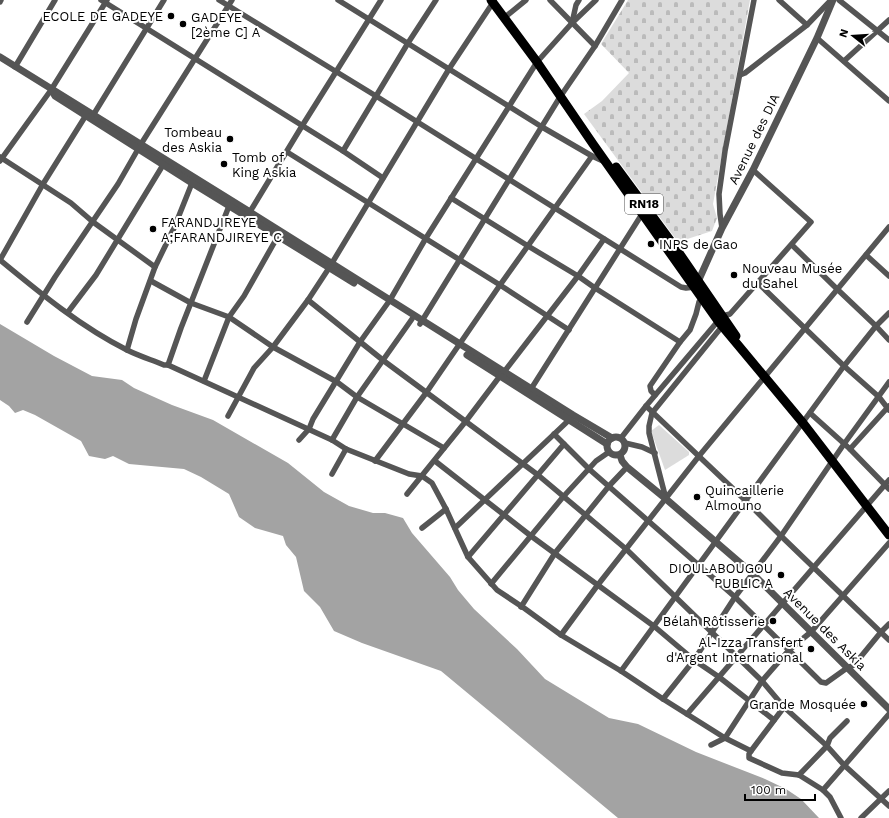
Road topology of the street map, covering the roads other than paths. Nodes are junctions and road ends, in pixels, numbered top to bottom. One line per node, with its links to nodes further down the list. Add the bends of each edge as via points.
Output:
1 (55, 0): 34 (street)
2 (164, 0): 24 (street)
3 (220, 0): 18 (street)
4 (338, 0): 20 (street)
5 (381, 0): 20 (street)
6 (436, 0): 28 (street)
7 (526, 0): 19 (street)
8 (550, 0): 22 (street)
9 (579, 0): 22 (street)
10 (596, 0): 22 (street)
11 (622, 0): 29 (street)
12 (754, 0): 37 (street)
13 (779, 0): 23 (street)
14 (832, 0): 23 (street); 26 (street, Avenue des DIA)
15 (839, 0): 25 (street)
16 (104, 1): 24 (street); 38 (street)
17 (493, 1): 19 (main road, RN18); 35 (street)
18 (230, 3): 31 (street); 36 (street)
19 (504, 18): 33 (main road, RN18)
20 (369, 19): 28 (street); 36 (street)
21 (889, 20): 25 (street)
22 (572, 22): 29 (street); 33 (street)
23 (807, 25): 37 (street)
24 (146, 29): 31 (street); 43 (street)
25 (877, 30): 27 (street); 32 (street)
26 (817, 38): 32 (street); 55 (street, Avenue des DIA)
27 (889, 40)
28 (408, 43): 35 (street); 39 (street)
29 (595, 46): 40 (street)
30 (0, 57): 34 (street)
31 (196, 58): 45 (street); 47 (street)
32 (844, 61): 41 (street)
33 (537, 62): 40 (main road, RN18); 42 (street)
34 (15, 67): 38 (street)
35 (449, 69): 42 (street); 44 (street)
36 (336, 72): 39 (street); 45 (street)
37 (740, 75): 69 (street, via 719,194)
38 (51, 90): 43 (street, via 55,96); 51 (street)
39 (376, 96): 44 (street); 48 (street)
40 (560, 97): 46 (street); 53 (main road, RN18); 87 (main road, RN18, via 606,153)
41 (888, 99)
42 (509, 106): 46 (street); 52 (street)
43 (90, 115): 47 (street); 59 (street)
44 (417, 123): 52 (street); 56 (street)
45 (302, 126): 48 (street); 49 (street)
46 (542, 127): 50 (street); 57 (street)
47 (140, 147): 54 (street); 64 (street); 67 (street)
48 (343, 151): 56 (street)
49 (287, 152): 61 (street); 64 (street)
50 (592, 156): 53 (street); 63 (street)
51 (1, 159): 59 (street)
52 (476, 159): 57 (street); 60 (street)
53 (606, 162): 65 (main road, RN18)
54 (163, 166): 58 (street); 72 (street)
55 (753, 170): 69 (street, Avenue des DIA); 74 (street, via 812,222)
56 (383, 178): 61 (street)
57 (509, 180): 63 (street); 66 (street)
58 (192, 183): 62 (street); 81 (street)
59 (43, 184): 67 (street); 78 (street)
60 (451, 198): 66 (street); 71 (street)
61 (368, 202): 71 (street); 80 (street)
62 (229, 206): 64 (street); 94 (street)
63 (555, 208): 73 (street); 75 (street)
64 (249, 214): 70 (street); 80 (street)
65 (645, 217): 76 (street); 87 (main road, RN18)
66 (485, 219): 75 (street); 79 (street)
67 (93, 222): 72 (street); 90 (street)
68 (889, 227): 77 (street)
69 (722, 228): 87 (street, Avenue des DIA)
70 (278, 236): 80 (street); 98 (street)
71 (426, 238): 79 (street); 93 (street)
72 (118, 239): 81 (street); 95 (street, via 96,275)
73 (604, 239): 76 (street); 82 (street)
74 (792, 245): 85 (street); 89 (street)
75 (528, 246): 82 (street); 86 (street)
76 (620, 249): 87 (street, via 682,287); 88 (street)
77 (866, 255): 83 (street); 89 (street)
78 (0, 260): 90 (street)
79 (459, 260): 86 (street); 102 (street)
80 (330, 265): 92 (street); 93 (street)
81 (155, 267): 84 (street)
82 (578, 276): 88 (street); 97 (street)
83 (889, 276)
84 (151, 281): 94 (street); 111 (street)
85 (758, 283): 100 (street); 104 (street)
86 (500, 285): 97 (street); 109 (street)
87 (697, 285): 91 (main road, RN18); 100 (main road, RN18)
88 (595, 288): 105 (street); 108 (street)
89 (837, 289): 103 (street); 104 (street)
90 (44, 294): 95 (street); 101 (street)
91 (702, 298): 100 (main road, RN18); 108 (street, via 690,330)
92 (308, 300): 107 (street); 110 (street)
93 (388, 302): 99 (street); 102 (street); 107 (street)
94 (191, 303): 98 (street); 113 (street)
95 (68, 312): 111 (street)
96 (889, 313): 103 (street)
97 (547, 316): 105 (street); 115 (street)
98 (229, 317): 110 (street); 117 (street)
99 (412, 319): 102 (street); 112 (street)
100 (724, 320): 116 (main road, RN18); 122 (street); 128 (street)
101 (27, 322)
102 (421, 322): 109 (street)
103 (876, 326): 106 (street); 114 (street)
104 (805, 328): 114 (street); 116 (street)
105 (569, 330): 120 (street)
106 (889, 340)
107 (360, 342): 112 (street); 118 (street)
108 (680, 342): 122 (street, via 650,386)
109 (458, 346): 115 (street); 121 (street)
110 (273, 347): 118 (street); 125 (street, via 254,368)
111 (127, 350): 113 (street)
112 (384, 361): 121 (street); 123 (street)
113 (168, 365): 117 (street)
114 (844, 366): 124 (street); 129 (street)
115 (502, 374): 120 (street); 131 (street); 132 (street)
116 (765, 377): 133 (main road, RN18); 150 (street)
117 (204, 380): 125 (street)
118 (337, 382): 123 (street); 135 (street)
119 (889, 382): 124 (street)
120 (531, 389): 137 (street)
121 (426, 393): 132 (street); 134 (street)
122 (655, 395): 126 (street)
123 (357, 397): 134 (street); 139 (street)
124 (879, 397): 127 (street); 143 (street)
125 (239, 398): 130 (street); 135 (street)
126 (646, 406): 128 (street); 140 (street)
127 (888, 408): 146 (street)
128 (652, 413): 148 (street, via 649,433); 150 (street)
129 (810, 414): 133 (street); 143 (street)
130 (228, 416)
131 (569, 420): 136 (street); 142 (street)
132 (466, 421): 144 (street); 154 (street)
133 (803, 423): 153 (main road, RN18); 167 (street)
134 (402, 424): 144 (street); 151 (street)
135 (309, 429): 138 (street); 139 (street)
136 (554, 434): 141 (street); 154 (street)
137 (612, 438): 140 (street); 142 (street)
138 (299, 440)
139 (332, 440): 145 (street)
140 (623, 441): 148 (street); 149 (street, via 625,450)
141 (564, 444): 156 (street); 158 (street)
142 (607, 444): 147 (street)
143 (844, 444): 146 (street); 153 (street)
144 (444, 448): 152 (street)
145 (346, 449): 151 (street); 157 (street)
146 (850, 449): 162 (street)
147 (609, 452): 149 (street, via 614,456); 156 (street)
148 (655, 453): 165 (street)
149 (620, 455): 155 (street, Avenue des Askia)
150 (699, 456): 165 (street); 167 (street)
151 (375, 461): 159 (street, via 409,474)
152 (435, 461): 159 (street); 166 (street)
153 (833, 461): 168 (main road, RN18); 177 (street)
154 (524, 464): 158 (street); 166 (street)
155 (626, 467): 161 (street); 165 (street, Avenue des Askia)
156 (589, 469): 161 (street); 164 (street)
157 (332, 474)
158 (538, 475): 164 (street); 170 (street)
159 (422, 476): 163 (street); 169 (street, via 432,483)
160 (889, 480): 162 (street)
161 (609, 486): 171 (street); 172 (street)
162 (887, 487): 168 (street)
163 (407, 494)
164 (563, 497): 171 (street); 176 (street)
165 (666, 498): 172 (street); 178 (street, Avenue des Askia)
166 (485, 500): 170 (street); 174 (street)
167 (746, 501): 177 (street); 178 (street)
168 (867, 506): 175 (main road, RN18); 184 (street)
169 (446, 508): 173 (street); 174 (street)
170 (503, 514): 176 (street); 182 (street)
171 (585, 515): 180 (street); 181 (street)
172 (649, 521): 180 (street); 183 (street)
173 (422, 528)
174 (455, 528): 182 (street)
175 (889, 535)
176 (531, 536): 181 (street); 186 (street)
177 (781, 536): 184 (street); 185 (street)
178 (715, 542): 183 (street); 185 (street, Avenue des Askia)
179 (889, 543): 188 (street)
180 (626, 549): 187 (street); 190 (street)
181 (555, 554): 187 (street); 192 (street)
182 (468, 557): 186 (street)
183 (698, 564): 189 (street); 190 (street)
184 (814, 568): 188 (street); 191 (street)
185 (753, 574): 189 (street); 191 (street, Avenue des Askia)
186 (490, 584): 192 (street)
187 (597, 586): 195 (street); 199 (street)
188 (843, 595): 196 (street); 197 (street)
189 (735, 597): 194 (street); 198 (street)
190 (675, 598): 195 (street); 198 (street)
191 (783, 603): 194 (street); 196 (street, Avenue des Askia)
192 (521, 606): 199 (street)
193 (889, 624): 197 (street)
194 (764, 625): 201 (street); 202 (street)
195 (654, 627): 203 (street); 205 (street)
196 (810, 632): 201 (street); 204 (street, Avenue des Askia)
197 (881, 632): 200 (street); 204 (street, via 854,665)
198 (712, 633): 202 (street); 203 (street)
199 (561, 635): 205 (street)
200 (889, 640)
201 (789, 650): 204 (street, via 821,682 826,683); 207 (street)
202 (737, 656): 206 (street); 207 (street)
203 (694, 660): 206 (street); 208 (street)
204 (847, 668): 211 (street, Avenue des Askia)
205 (621, 671): 208 (street)
206 (719, 677): 209 (street); 212 (street)
207 (762, 682): 209 (street); 210 (street)
208 (662, 699): 212 (street)
209 (750, 701): 214 (street); 216 (street)
210 (784, 707): 214 (street); 218 (street)
211 (889, 709)
212 (687, 714): 216 (street)
213 (889, 714): 220 (street)
214 (774, 720): 219 (street)
215 (848, 721): 218 (street, via 830,738)
216 (725, 738): 217 (street); 219 (street)
217 (711, 745)
218 (827, 746): 220 (street); 221 (street)
219 (751, 751): 221 (street, via 749,758 782,773)
220 (844, 765): 222 (street); 224 (street)
221 (799, 775): 222 (street)
222 (823, 790): 226 (street, via 830,797)
223 (889, 791): 224 (street)
224 (882, 798): 225 (street); 227 (street)
225 (889, 806)
226 (841, 818)
227 (862, 818)

